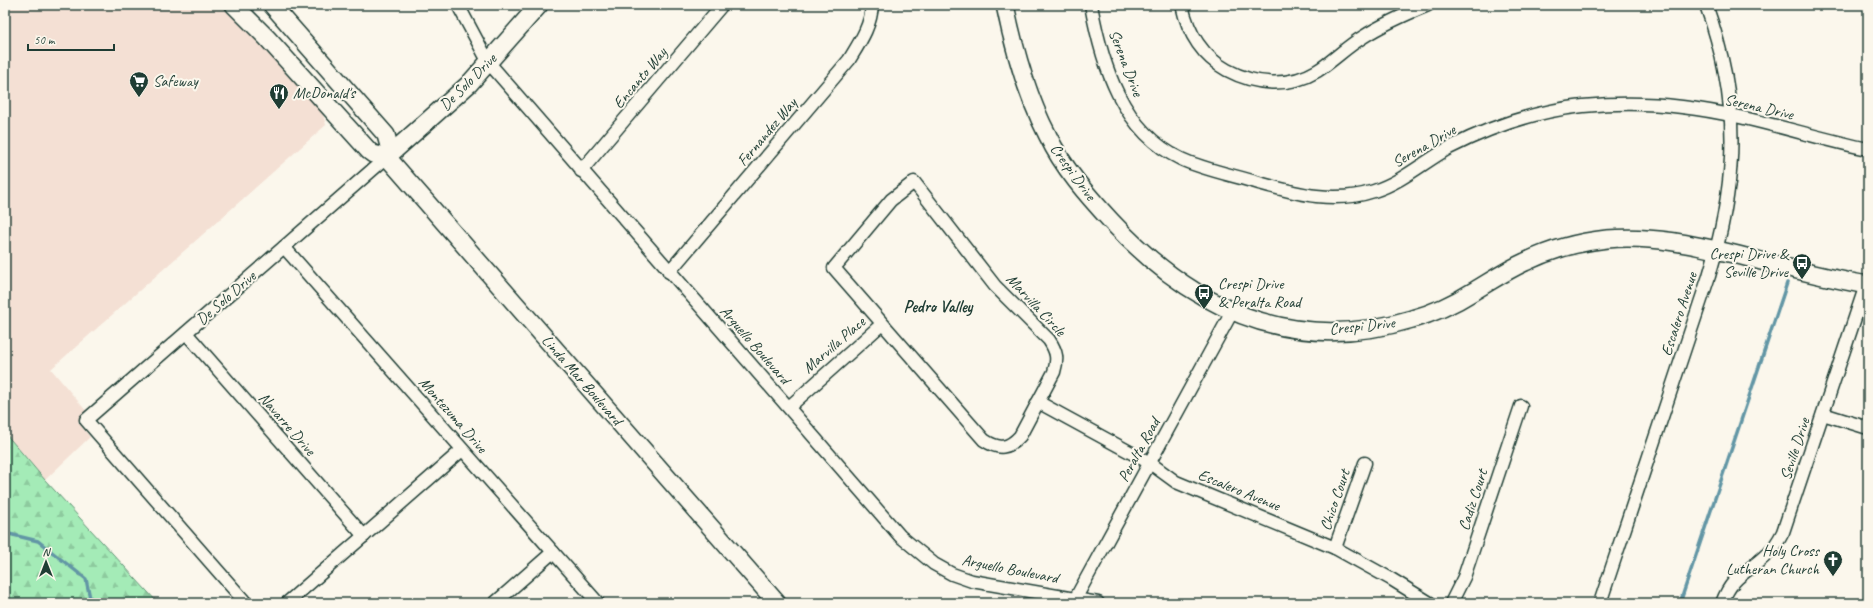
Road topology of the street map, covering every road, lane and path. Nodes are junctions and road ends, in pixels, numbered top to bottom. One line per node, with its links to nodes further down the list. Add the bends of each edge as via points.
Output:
1 (234, 5): 15 (street, Linda Mar Boulevard, via 369,151)
2 (272, 5): 15 (street, via 386,135 389,146)
3 (458, 5): 12 (street, Arguello Boulevard)
4 (539, 5): 12 (street, De Solo Drive)
5 (722, 5): 16 (street, Encanto Way)
6 (872, 5): 19 (street, Fernandez Way, via 871,17 863,38 849,60)
7 (1005, 5): 21 (street, Crespi Drive, via 1020,63 1039,117 1052,144 1074,176 1118,229 1156,265 1192,292)
8 (1091, 5): 13 (street, Serena Drive, via 1103,54 1117,94 1150,139 1165,150 1199,165 1309,196 1341,198 1374,191 1476,136 1502,126 1580,106 1632,104 1683,107)
9 (1182, 5): 10 (street, via 1192,34 1211,59 1237,75 1268,83 1290,81 1316,72 1364,36)
10 (1428, 5)
11 (1706, 5): 13 (street, Escalero Avenue, via 1725,70)
12 (489, 63): 15 (street, De Solo Drive, via 460,93); 16 (street, Arguello Boulevard)
13 (1732, 116): 14 (street, Serena Drive); 18 (street, Escalero Avenue, via 1728,193)
14 (1868, 148)
15 (387, 157): 17 (street, De Solo Drive); 40 (street, Linda Mar Boulevard)
16 (582, 171): 19 (street, Arguello Boulevard)
17 (284, 247): 23 (street, De Solo Drive); 29 (street, Montezuma Drive)
18 (1716, 250): 20 (street, Crespi Drive); 21 (street, Crespi Drive, via 1669,241 1635,238 1580,244 1525,262 1433,312 1366,329 1296,329 1258,321); 44 (street, Escalero Avenue)
19 (669, 272): 26 (street, Arguello Boulevard)
20 (1867, 285): 27 (street, Seville Drive)
21 (1232, 312): 30 (street, Peralta Road)
22 (882, 324): 24 (street, Marvilla Circle, via 991,445 1002,447 1012,444 1020,436); 24 (street, Marvilla Circle, via 834,268 891,200 914,182 995,286 1056,350 1054,372); 26 (street, Marvilla Place)
23 (186, 333): 32 (street, Navarre Drive); 36 (street, De Solo Drive, via 86,420)
24 (1038, 402): 30 (street, Escalero Avenue)
25 (1521, 406): 43 (street, Cadiz Court, via 1464,577)
26 (788, 407): 35 (street, Arguello Boulevard, via 896,531 934,564 972,581)
27 (1823, 414): 28 (street); 45 (street, Seville Drive, via 1783,532 1768,554 1735,580)
28 (1868, 428)
29 (462, 450): 32 (street); 34 (street, Montezuma Drive)
30 (1150, 463): 33 (street, Escalero Avenue, via 1176,482 1193,490 1304,533); 35 (street, Peralta Road)
31 (1365, 463): 33 (street, Chico Court)
32 (364, 536): 37 (street)
33 (1335, 548): 42 (street, Escalero Avenue)
34 (553, 552): 38 (street); 39 (street, Montezuma Drive)
35 (1074, 601): 41 (street, Arguello Boulevard)
36 (246, 603)
37 (287, 603)
38 (495, 603)
39 (598, 603)
40 (777, 603)
41 (1098, 603)
42 (1430, 603)
43 (1451, 603)
44 (1600, 603)
45 (1722, 603)

